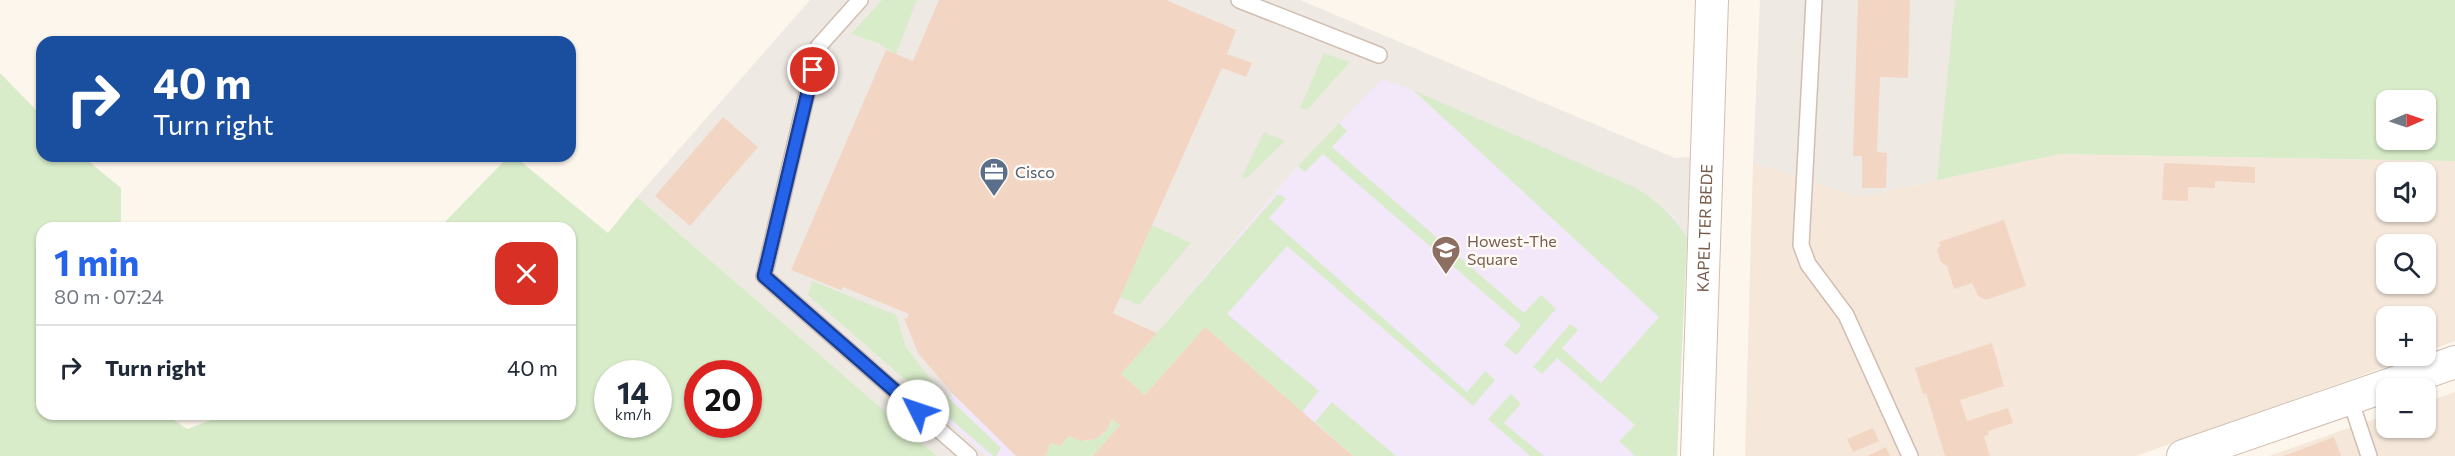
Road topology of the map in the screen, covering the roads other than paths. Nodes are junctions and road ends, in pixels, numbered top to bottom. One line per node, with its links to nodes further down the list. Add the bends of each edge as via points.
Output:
1 (860, 0): 8 (lane, via 818,47 764,276)
2 (1239, 0): 5 (lane)
3 (1712, 0): 9 (street, KAPEL TER BEDE)
4 (1814, 0): 10 (lane, via 1801,245 1808,264 1846,315)
5 (1379, 55)
6 (2455, 362): 7 (street)
7 (2349, 399): 11 (street); 12 (lane)
8 (969, 456)
9 (1697, 456)
10 (1910, 456)
11 (2183, 456)
12 (2369, 456)

